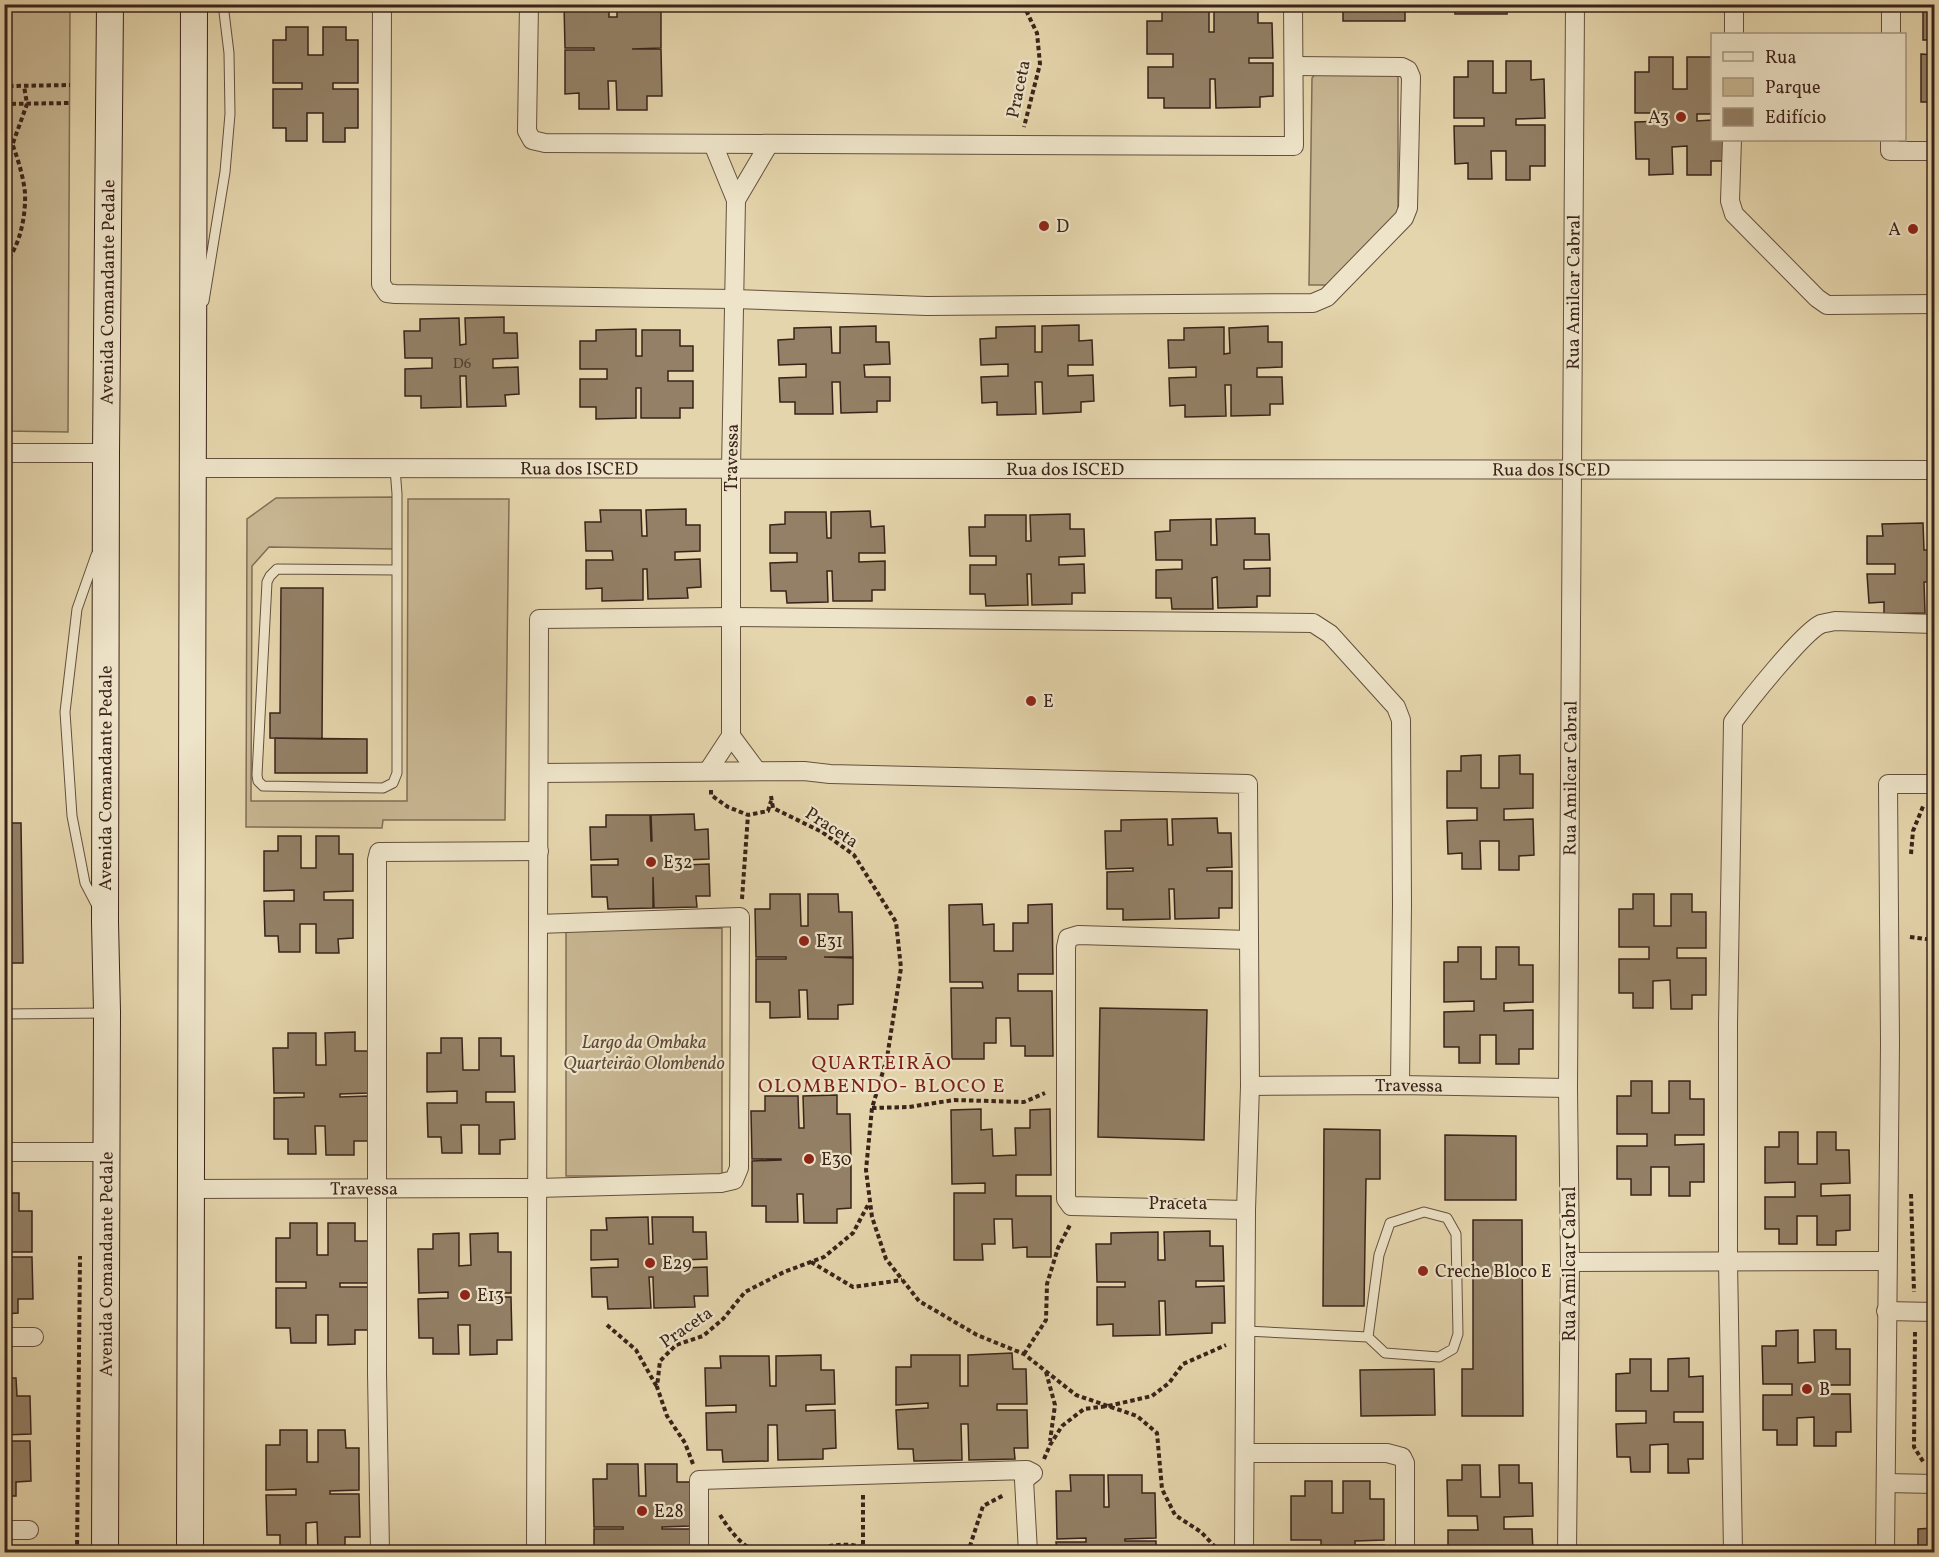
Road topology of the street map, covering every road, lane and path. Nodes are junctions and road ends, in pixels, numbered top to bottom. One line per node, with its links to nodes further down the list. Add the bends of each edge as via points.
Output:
1 (12, 4): 12 (path)
2 (110, 4): 38 (street, Avenida Comandante Pedale)
3 (194, 4): 36 (street)
4 (224, 4): 36 (lane, via 230,114 225,172)
5 (382, 4): 34 (street, via 381,284 387,293)
6 (529, 4): 28 (street, via 527,130 532,140 545,144)
7 (1023, 4): 30 (path, Praceta, via 1037,33 1040,64)
8 (1293, 4): 15 (street)
9 (1575, 4): 42 (street, Rua Amilcar Cabral)
10 (1734, 4): 13 (street)
11 (1891, 4): 14 (street)
12 (4, 19)
13 (1734, 33)
14 (1891, 33)
15 (1294, 66): 30 (street, via 1294,146); 34 (street, via 1401,67 1411,77 1408,208 1404,218 1323,299 1313,303 927,306)
16 (4, 70): 18 (path)
17 (70, 85): 19 (path)
18 (9, 86): 19 (path); 20 (path)
19 (24, 86): 23 (path)
20 (4, 92)
21 (71, 103): 23 (path)
22 (4, 104): 23 (path)
23 (27, 104): 27 (path)
24 (4, 124): 27 (path)
25 (1732, 141): 35 (street, via 1734,214 1816,298 1827,305)
26 (1890, 141): 31 (street, via 1890,152)
27 (13, 144): 33 (path, via 25,192 24,214 19,237)
28 (713, 144): 29 (street); 32 (street)
29 (769, 144): 30 (street); 32 (street, Travessa)
30 (1019, 145)
31 (1935, 151)
32 (736, 200): 34 (street, Travessa)
33 (4, 264)
34 (734, 299): 41 (street, Travessa)
35 (1935, 304)
36 (194, 350): 39 (street)
37 (4, 453): 38 (street)
38 (106, 453): 44 (street, Avenida Comandante Pedale)
39 (194, 468): 40 (street, Rua dos ISCED); 74 (street)
40 (395, 468): 41 (street, Rua dos ISCED); 45 (lane)
41 (731, 469): 42 (street, Rua dos ISCED); 46 (street, Travessa)
42 (1572, 469): 43 (street, Rua dos ISCED); 68 (street, Rua Amilcar Cabral)
43 (1935, 470)
44 (107, 525): 58 (street, Avenida Comandante Pedale); 58 (lane, via 77,609 65,712 72,816 85,883)
45 (397, 570): 45 (lane, via 397,772 393,783 383,788 264,786 257,775 270,576 277,569)
46 (732, 617): 48 (street, Travessa); 52 (street, via 539,619); 65 (street, via 1313,623 1322,628 1396,707 1401,720)
47 (1935, 624): 79 (street, via 1834,621 1819,625 1802,639 1733,722)
48 (731, 736): 49 (street); 50 (street)
49 (708, 771): 50 (street); 52 (street); 55 (path, via 711,795)
50 (757, 771): 51 (street)
51 (791, 771): 54 (path); 61 (street, via 1248,784)
52 (538, 773): 56 (street)
53 (1935, 784): 80 (street, via 1888,784 1890,1043)
54 (771, 796): 55 (path, via 768,811); 69 (path, Praceta, via 773,808 822,832 855,855 896,922 901,968 887,1058)
55 (748, 816): 57 (path)
56 (538, 851): 59 (street); 72 (street, via 379,852)
57 (741, 917): 59 (street); 73 (street, Travessa, via 739,1168 734,1180)
58 (105, 922): 63 (street, Avenida Comandante Pedale)
59 (538, 924): 73 (street)
60 (1903, 936): 62 (path)
61 (1249, 940): 66 (street, via 1078,935 1068,938); 67 (street)
62 (1935, 940)
63 (107, 1012): 64 (lane); 71 (street, Avenida Comandante Pedale)
64 (4, 1014)
65 (1400, 1085): 67 (street, Travessa); 68 (street, Travessa)
66 (1066, 1086): 69 (path, via 1024,1102 954,1100); 76 (street, via 1066,1199 1071,1206)
67 (1250, 1086): 76 (street)
68 (1568, 1088): 82 (street, Rua Amilcar Cabral)
69 (872, 1108): 75 (path, Praceta, via 866,1170)
70 (4, 1152): 71 (street)
71 (106, 1152): 107 (street, Avenida Comandante Pedale)
72 (378, 1188): 73 (street, Travessa); 74 (street, Travessa); 109 (street)
73 (537, 1188): 110 (street)
74 (192, 1189): 108 (street)
75 (870, 1202): 81 (path, Praceta, via 853,1233 824,1257); 83 (path, Praceta, via 886,1259)
76 (1246, 1210): 87 (street)
77 (1072, 1220): 92 (path, via 1047,1284 1046,1320)
78 (80, 1246): 106 (path)
79 (1728, 1261): 80 (street); 82 (street); 122 (street)
80 (1886, 1261): 84 (street)
81 (811, 1262): 83 (path, via 853,1287); 94 (path, Praceta, via 745,1292 703,1336 676,1345 660,1361)
82 (1570, 1262): 121 (street, Rua Amilcar Cabral)
83 (903, 1280): 92 (path, Praceta, via 919,1301 977,1335)
84 (1886, 1311): 85 (street); 101 (street)
85 (1935, 1312)
86 (607, 1326): 94 (path, via 636,1350)
87 (1246, 1331): 90 (lane); 97 (street)
88 (34, 1336): 89 (street)
89 (4, 1337)
90 (1368, 1337): 90 (lane, via 1379,1255 1390,1223 1424,1212 1447,1218 1456,1234 1458,1334 1453,1349 1439,1358 1385,1353)
91 (1228, 1345): 95 (path, via 1183,1364 1152,1396)
92 (1024, 1354): 93 (path, Praceta)
93 (1046, 1371): 95 (path, Praceta, via 1076,1395); 96 (path, via 1055,1405)
94 (657, 1387): 99 (path)
95 (1108, 1406): 118 (path, Praceta, via 1137,1416 1157,1434 1162,1489 1175,1515 1201,1532)
96 (1050, 1445)
97 (1246, 1452): 119 (street); 120 (street, via 1387,1453 1401,1457 1405,1463)
98 (863, 1475): 99 (street); 100 (street, via 1027,1470 1033,1473); 105 (path)
99 (699, 1479): 111 (street); 112 (path, via 730,1530)
100 (1024, 1480): 116 (path, via 1012,1492 983,1506); 117 (street)
101 (1886, 1483): 102 (street); 123 (street)
102 (1935, 1484)
103 (4, 1530): 104 (street)
104 (29, 1530)
105 (862, 1546): 113 (path, via 824,1546); 114 (path); 115 (path)
106 (77, 1552)
107 (105, 1552)
108 (190, 1552)
109 (380, 1552)
110 (536, 1552)
111 (699, 1552)
112 (759, 1552)
113 (807, 1552)
114 (863, 1552)
115 (872, 1552)
116 (965, 1552)
117 (1028, 1552)
118 (1220, 1552)
119 (1245, 1552)
120 (1405, 1552)
121 (1567, 1552)
122 (1733, 1552)
123 (1885, 1552)

